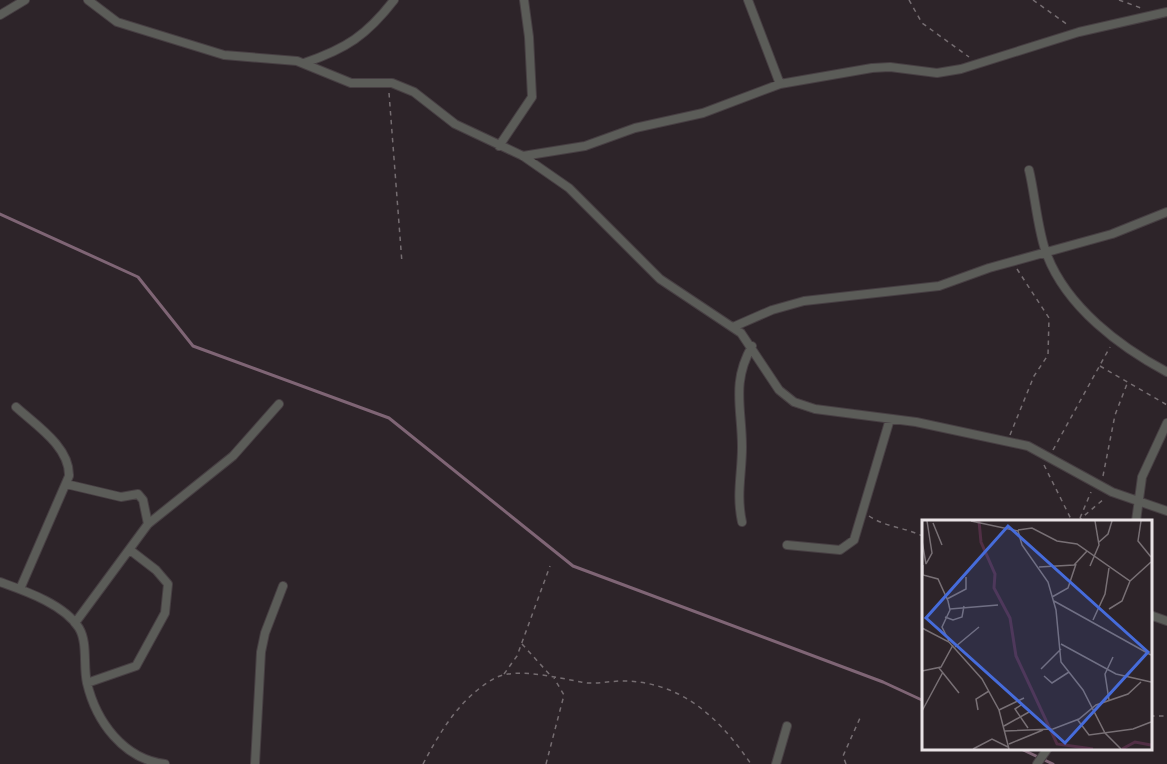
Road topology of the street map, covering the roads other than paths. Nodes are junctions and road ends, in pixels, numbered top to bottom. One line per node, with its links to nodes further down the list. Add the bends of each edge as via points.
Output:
1 (25, 0): 7 (street)
2 (88, 0): 8 (street, via 117,21 224,56 276,57)
3 (394, 0): 8 (street, via 352,44)
4 (524, 0): 10 (street, via 532,97)
5 (748, 0): 9 (street)
6 (1163, 13): 9 (street, via 1079,32 980,64 937,73 872,68)
7 (0, 15)
8 (304, 63): 10 (street, via 351,83 389,83 414,92 455,124)
9 (780, 84): 11 (street, via 703,113 635,128 585,146)
10 (499, 146): 11 (street)
11 (523, 156): 15 (street, via 586,202 660,279)
12 (1029, 170): 14 (street)
13 (1167, 212): 14 (street)
14 (1046, 254): 15 (street, via 939,286 804,301); 17 (street, via 1060,282 1115,339)
15 (733, 327): 16 (street)
16 (752, 346): 20 (street, via 779,390 794,402 815,409); 26 (street, via 738,380 742,446 737,491)
17 (1167, 372)
18 (279, 404): 27 (street, via 234,456)
19 (16, 407): 22 (street, via 66,456 70,465)
20 (890, 419): 23 (street, via 1037,450 1112,492); 28 (street, via 854,540 840,550)
21 (1167, 423): 23 (street, via 1142,477)
22 (66, 484): 27 (street, via 121,497 138,494); 32 (street)
23 (1138, 502): 24 (street); 25 (street)
24 (1167, 511)
25 (1136, 520)
26 (742, 522)
27 (148, 524): 29 (street)
28 (787, 545)
29 (130, 550): 35 (street); 36 (street, via 168,584 165,613 136,666)
30 (0, 582): 32 (street)
31 (283, 586): 40 (street, via 261,652)
32 (20, 590): 35 (street, via 58,609)
33 (1152, 616): 34 (street)
34 (1167, 621)
35 (75, 623): 36 (street, via 81,634)
36 (87, 683): 39 (street, via 95,706 116,739 140,759)
37 (787, 726): 41 (street)
38 (1047, 749): 42 (street)
39 (165, 764)
40 (255, 764)
41 (776, 764)
42 (1037, 764)

